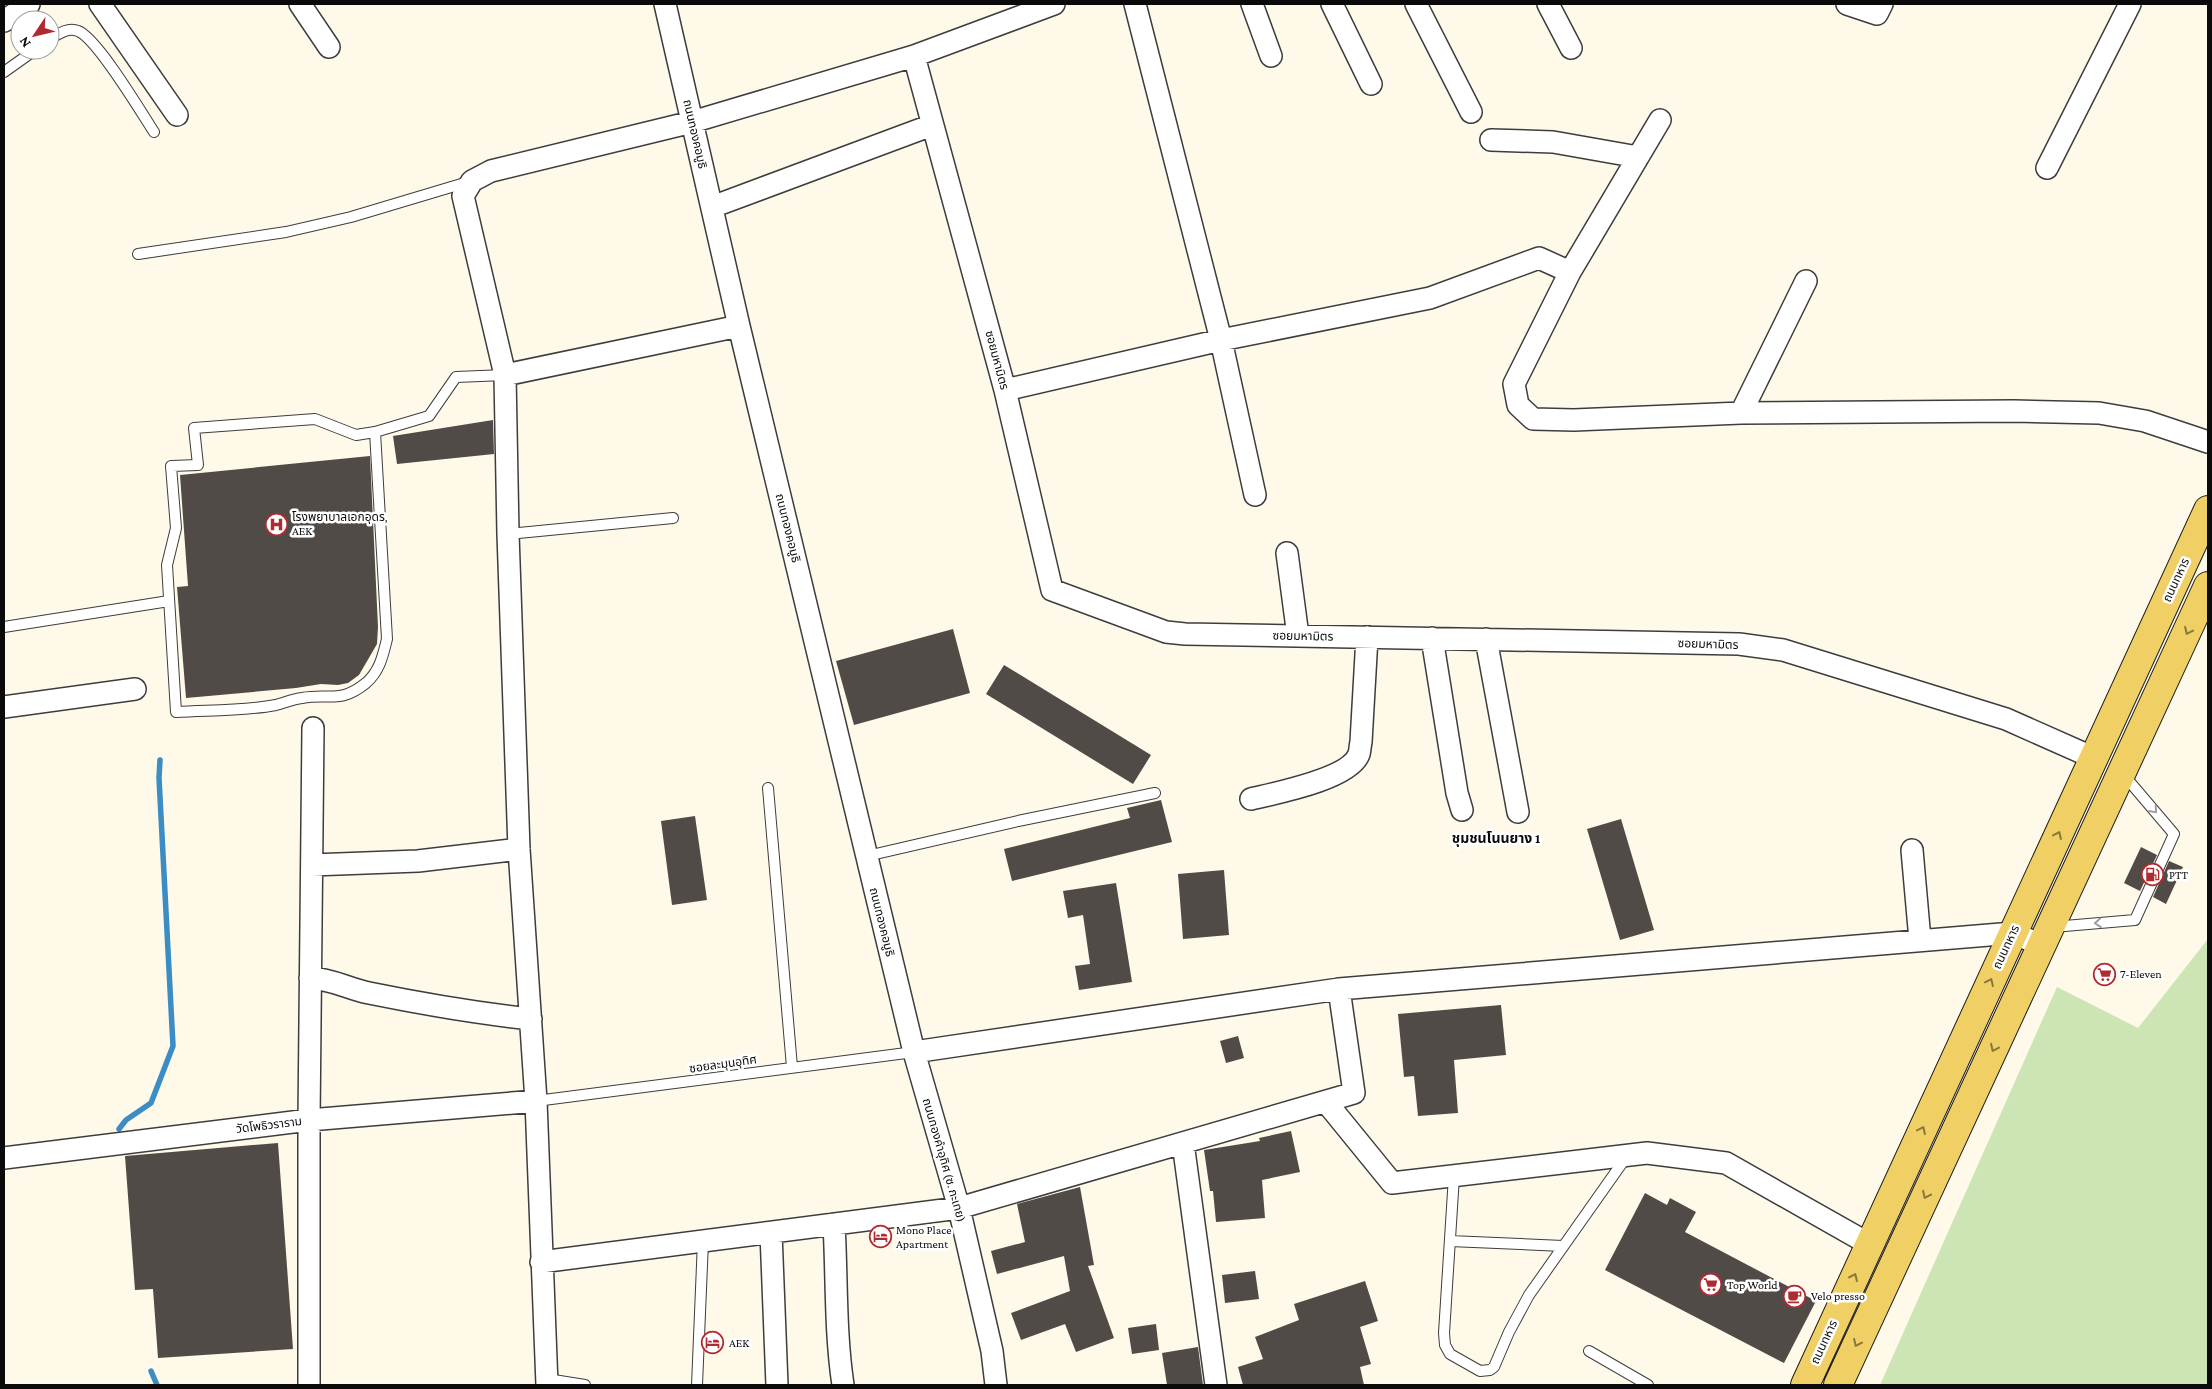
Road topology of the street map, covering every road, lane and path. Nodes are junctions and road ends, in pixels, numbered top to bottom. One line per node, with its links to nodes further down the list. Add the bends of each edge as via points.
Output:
1 (29, 4): 14 (street)
2 (100, 4): 24 (street)
3 (300, 4): 16 (street)
4 (665, 4): 26 (street, ถนนทองคอมูธิ)
5 (1054, 4): 18 (street)
6 (1135, 4): 38 (street)
7 (1252, 4): 19 (street)
8 (1332, 4): 22 (street)
9 (1416, 4): 23 (street)
10 (1548, 4): 17 (street)
11 (1848, 4): 12 (street, via 1877,14)
12 (1882, 4)
13 (2130, 4): 31 (street)
14 (4, 21)
15 (60, 32): 28 (lane, via 74,30 86,35)
16 (329, 48)
17 (1571, 48)
18 (914, 56): 26 (street); 27 (street, ซอยมหามิตร)
19 (1271, 56)
20 (21, 60): 21 (lane)
21 (4, 72)
22 (1371, 84)
23 (1471, 112)
24 (177, 115)
25 (1660, 120): 30 (street)
26 (692, 122): 32 (street, via 491,171); 33 (street, ถนนทองคอมูธิ)
27 (932, 125): 33 (street); 40 (street, ซอยมหามิตร)
28 (154, 132)
29 (1491, 140): 30 (street, via 1553,142)
30 (1638, 157): 35 (street)
31 (2047, 168)
32 (472, 181): 34 (lane, via 286,232); 39 (street, via 463,196)
33 (712, 207): 37 (street, ถนนทองคอมูธิ)
34 (138, 254)
35 (1570, 272): 38 (street, via 1539,258 1430,298); 41 (street, via 1514,384 1518,405 1525,413 1533,419 1574,420)
36 (1806, 281): 41 (street)
37 (739, 326): 39 (street); 68 (street, ถนนทองคอมูธิ)
38 (1221, 340): 40 (street); 44 (street)
39 (505, 375): 42 (lane, via 456,377 428,416); 47 (street)
40 (1006, 390): 52 (street, ซอยมหามิตร, via 1052,590 1166,632)
41 (1741, 413): 43 (street, via 2099,413 2144,420)
42 (374, 432): 50 (lane, via 356,435 315,418 194,428 198,465 171,466 176,528 167,565); 50 (lane, via 387,639 379,668 367,682 350,694 334,698 319,696 275,705 176,712)
43 (2208, 442)
44 (1255, 495)
45 (2208, 510): 59 (main road, ถนนทหาร)
46 (672, 518): 47 (lane)
47 (508, 534): 66 (street)
48 (1287, 553): 52 (street)
49 (2208, 586): 60 (main road, one-way to 60)
50 (169, 601): 51 (lane)
51 (4, 628)
52 (1298, 636): 53 (street, ซอยมหามิตร)
53 (1368, 637): 54 (street, ซอยมหามิตร); 63 (street, via 1359,754 1342,771 1326,779)
54 (1432, 638): 55 (street, ซอยมหามิตร); 64 (street)
55 (1486, 639): 59 (street, ซอยมหามิตร, via 1739,644 1783,650 2006,719); 65 (street)
56 (135, 689): 57 (street)
57 (4, 707)
58 (313, 728): 69 (street)
59 (2094, 758): 70 (main road, ถนนทหาร, one-way to 59)
60 (2122, 773): 71 (main road); 71 (lane, one-way to 71, via 2174,834 2135,920)
61 (768, 788): 77 (lane)
62 (1156, 793): 68 (lane)
63 (1251, 800)
64 (1462, 810)
65 (1518, 812)
66 (519, 849): 69 (street, via 418,861); 75 (street)
67 (1912, 850): 72 (street)
68 (866, 856): 76 (street, ถนนทองคอมูธิ)
69 (312, 865): 73 (street)
70 (2013, 933): 71 (street); 72 (street); 90 (main road, ถนนทหาร, one-way to 70)
71 (2046, 936): 104 (main road, one-way to 104)
72 (1920, 940): 74 (street)
73 (310, 978): 75 (street, via 333,980 358,991 418,1004); 80 (street)
74 (1339, 988): 76 (street); 79 (street, via 1354,1093)
75 (531, 1019): 78 (street)
76 (914, 1052): 77 (lane, ซอยละมุนอุทิศ); 85 (street, ถนนทองคำอุทิศ (ซ. กะเทย))
77 (792, 1067): 78 (lane, ซอยละมุนอุทิศ)
78 (536, 1102): 80 (street, วัดโพธิวราราม); 92 (street)
79 (1326, 1102): 81 (street); 84 (street, via 1392,1184)
80 (308, 1120): 83 (street, วัดโพธิวราราม); 96 (street)
81 (1183, 1143): 85 (street); 102 (street)
82 (1628, 1155): 84 (street); 90 (street, via 1647,1153 1726,1163); 91 (lane)
83 (4, 1158)
84 (1454, 1176): 89 (lane)
85 (959, 1208): 86 (street); 101 (street, ถนนทองคำอุทิศ (ซ. กะเทย), via 992,1351)
86 (834, 1224): 87 (street); 100 (street, via 837,1331)
87 (771, 1232): 88 (street); 99 (street)
88 (702, 1241): 92 (street); 98 (lane)
89 (1450, 1241): 91 (lane); 91 (lane, via 1445,1345 1450,1354 1480,1371 1494,1367 1529,1294)
90 (1870, 1244): 95 (main road, ถนนทหาร, one-way to 90)
91 (1563, 1246)
92 (542, 1262): 94 (street)
93 (1589, 1351): 103 (lane)
94 (547, 1382): 97 (lane)
95 (1812, 1383)
96 (309, 1385)
97 (585, 1385)
98 (697, 1385)
99 (777, 1385)
100 (843, 1385)
101 (996, 1385)
102 (1216, 1385)
103 (1648, 1385)
104 (1838, 1385)

